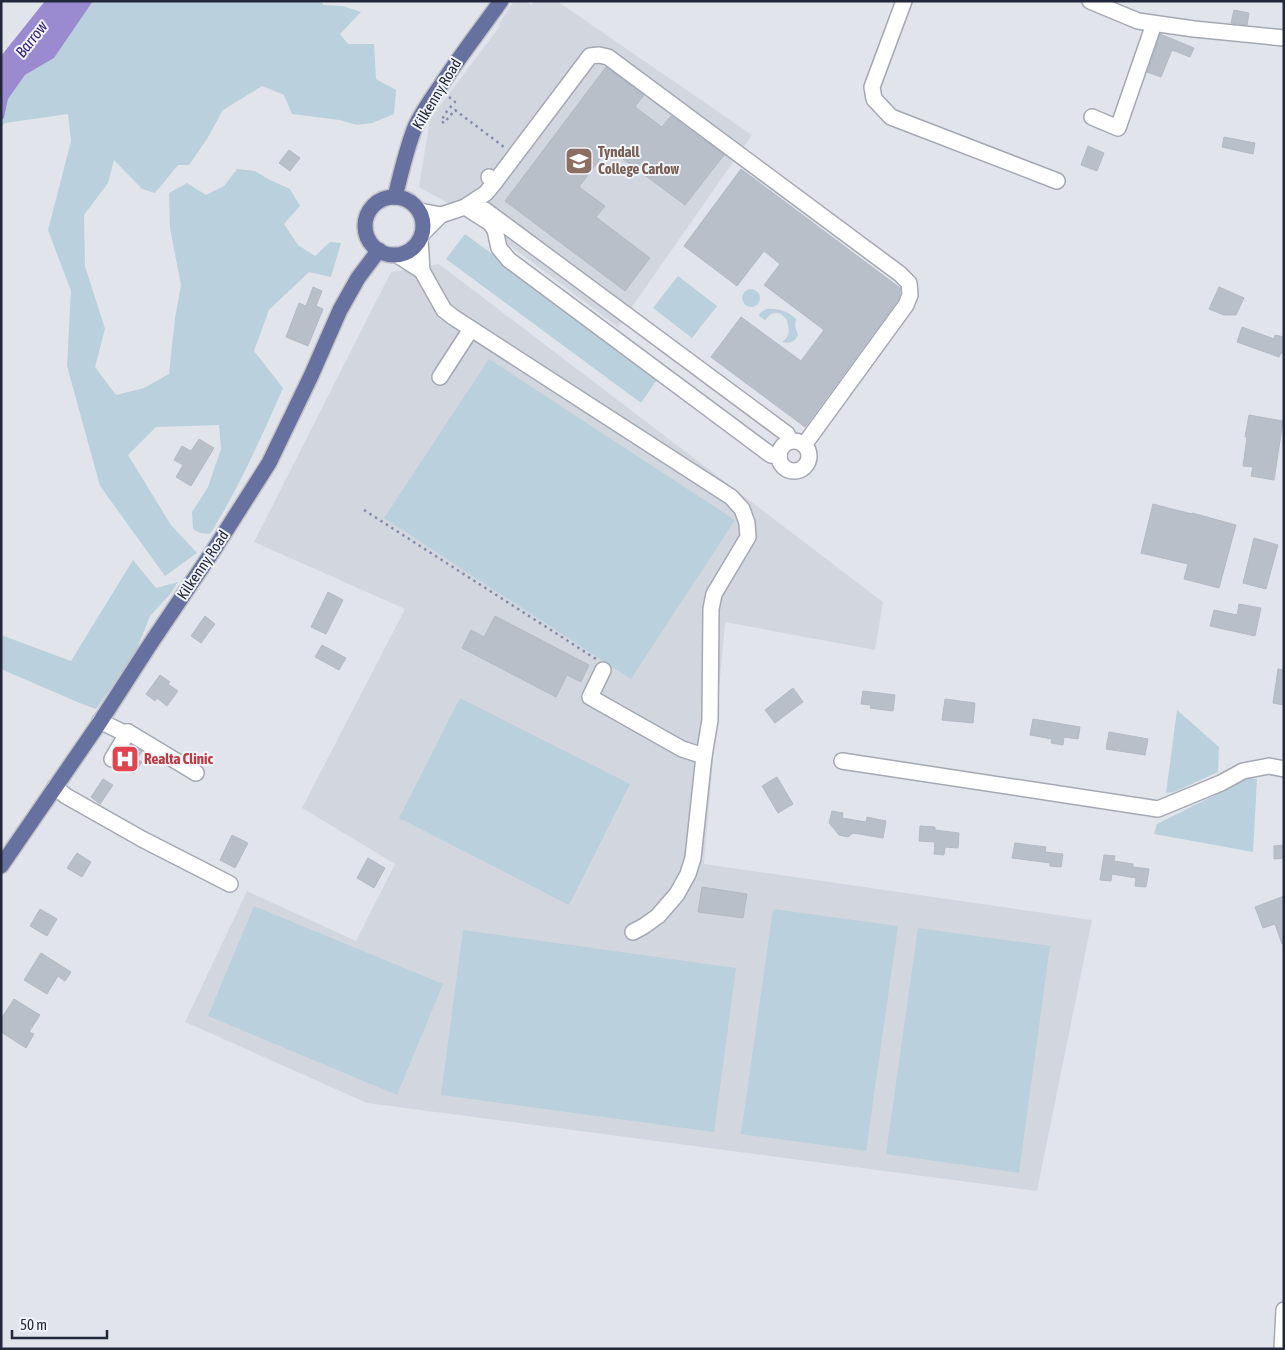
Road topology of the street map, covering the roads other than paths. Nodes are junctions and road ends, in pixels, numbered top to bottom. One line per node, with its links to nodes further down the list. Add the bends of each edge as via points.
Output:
1 (501, 1): 10 (main road, Kilkenny Road, via 456,61 416,126)
2 (904, 1): 9 (street, via 872,87 874,100 892,117)
3 (1090, 1): 4 (street, via 1138,21)
4 (1154, 24): 5 (street); 8 (street, via 1118,128)
5 (1194, 29): 6 (street); 7 (street, via 1205,38)
6 (1284, 38)
7 (1284, 44)
8 (1092, 117)
9 (1057, 181)
10 (395, 197): 12 (main road, via 412,202); 15 (main road, via 374,205 367,215 366,232)
11 (465, 207): 13 (street); 20 (street, via 480,206); 20 (street, via 486,193 492,179 514,156 590,56 608,57 909,283 910,295 906,305); 21 (street, via 490,223 499,248 509,260)
12 (420, 211): 13 (street); 14 (main road, via 423,222)
13 (441, 215): 14 (street)
14 (421, 236): 16 (main road, via 411,249); 17 (street)
15 (379, 250): 16 (main road); 23 (main road, Kilkenny Road, via 340,310 269,464)
16 (397, 255): 17 (street)
17 (422, 271): 18 (street, via 444,310)
18 (471, 329): 19 (street); 25 (street, via 731,497 742,509 748,537 712,601 710,720)
19 (440, 377)
20 (797, 443): 21 (street, via 782,447); 21 (street, via 808,453 805,469 792,470)
21 (771, 459)
22 (603, 670): 25 (street, via 590,697 682,748)
23 (100, 722): 24 (street); 30 (main road, Kilkenny Road)
24 (128, 732): 26 (street); 29 (street)
25 (704, 756): 34 (street, via 696,838 688,874 677,894 658,916)
26 (112, 759)
27 (842, 761): 28 (street, via 1158,809 1243,771 1269,766)
28 (1284, 769)
29 (196, 773)
30 (53, 790): 31 (street); 32 (main road, Kilkenny Road); 33 (street)
31 (88, 819)
32 (1, 866)
33 (230, 884)
34 (633, 932)
35 (1284, 1310): 36 (street)
36 (1282, 1349)

